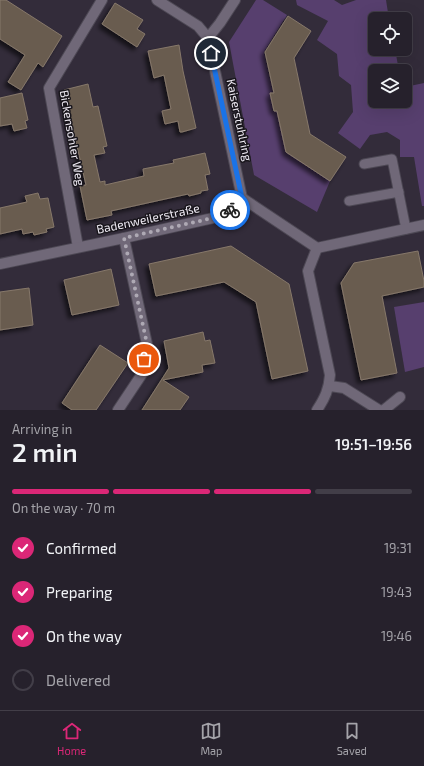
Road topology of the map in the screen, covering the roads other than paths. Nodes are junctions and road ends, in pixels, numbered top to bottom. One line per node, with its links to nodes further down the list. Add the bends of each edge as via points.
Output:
1 (102, 0): 12 (street, Bickensohler Weg, via 49,88)
2 (157, 0): 4 (street, via 198,26)
3 (235, 0): 4 (street)
4 (208, 38): 7 (street, Kaiserstuhlring)
5 (364, 164): 6 (lane, via 392,159)
6 (399, 192): 8 (lane); 10 (lane)
7 (242, 198): 11 (street, Badenweilerstraße, via 222,216); 13 (street)
8 (349, 202)
9 (424, 225): 10 (street)
10 (406, 229): 13 (street)
11 (124, 238): 12 (street, Badenweilerstraße); 17 (street, via 147,344 142,374)
12 (78, 247): 14 (street, Badenweilerstraße)
13 (317, 248): 15 (street, via 308,270 330,375)
14 (0, 264)
15 (330, 386): 18 (street); 19 (street, via 344,388)
16 (400, 398): 20 (street)
17 (118, 410)
18 (317, 410)
19 (379, 410)
20 (384, 410)

